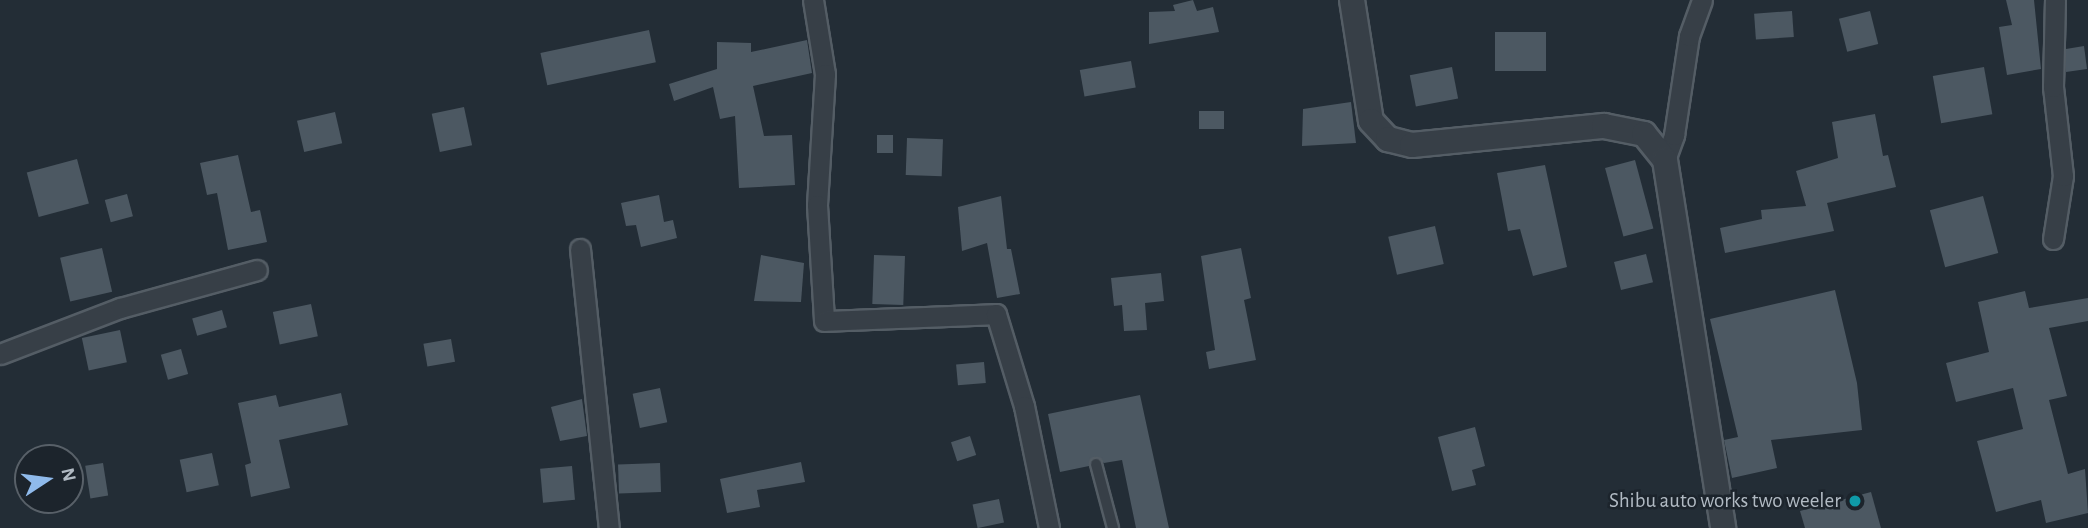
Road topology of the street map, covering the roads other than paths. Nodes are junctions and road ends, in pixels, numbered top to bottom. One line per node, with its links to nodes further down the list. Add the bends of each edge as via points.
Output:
1 (813, 0): 14 (street, via 825,74 817,205 824,321 996,314 1024,406)
2 (1352, 0): 5 (street, via 1371,121 1388,139 1412,145 1604,126)
3 (1702, 0): 6 (street, via 1689,36)
4 (2055, 0): 8 (street, via 2053,87 2063,176)
5 (1644, 134): 6 (street); 7 (street)
6 (1674, 135): 7 (street)
7 (1665, 160): 16 (street)
8 (2053, 239)
9 (580, 249): 13 (street)
10 (257, 270): 11 (street, via 120,308)
11 (0, 354)
12 (1097, 464): 15 (lane)
13 (609, 528)
14 (1049, 528)
15 (1113, 528)
16 (1723, 528)

